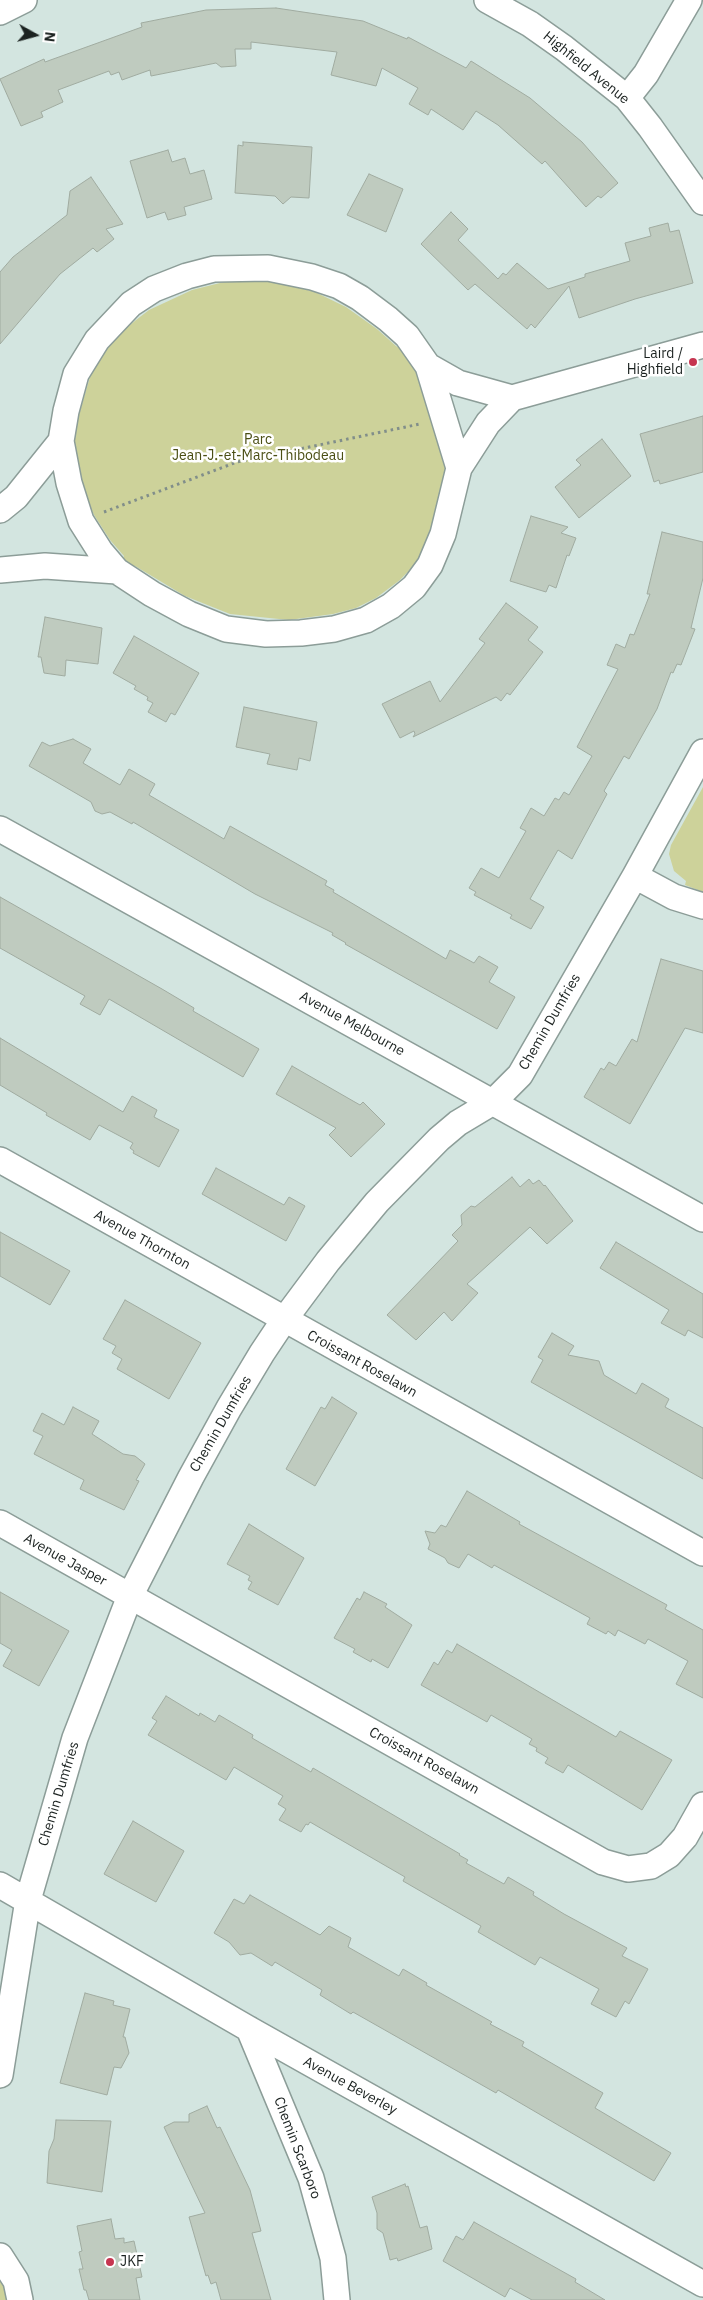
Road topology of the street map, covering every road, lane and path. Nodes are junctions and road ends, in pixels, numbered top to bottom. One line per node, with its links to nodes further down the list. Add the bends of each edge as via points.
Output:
1 (24, 0): 4 (street)
2 (487, 0): 5 (street, Highfield Avenue, via 530,24)
3 (689, 0): 5 (street, via 646,74)
4 (0, 12)
5 (626, 98): 6 (street, Highfield Avenue)
6 (703, 202)
7 (703, 345): 9 (street)
8 (428, 366): 9 (street, via 458,382); 11 (street, via 407,336 360,298 339,286 268,268 214,269 154,289 131,304 97,340 76,374); 12 (street)
9 (512, 398): 12 (street, via 488,423)
10 (426, 423): 14 (path, via 237,462)
11 (61, 441): 13 (street, via 16,497); 16 (street, via 81,521)
12 (459, 468): 16 (street, via 443,534 430,565 414,587 391,606 358,622 301,633 266,634 226,629 174,606)
13 (0, 510)
14 (103, 512)
15 (0, 570): 16 (street, via 45,566)
16 (117, 571)
17 (703, 752): 19 (street, Chemin Dumfries)
18 (0, 829): 21 (street, Avenue Melbourne)
19 (635, 876): 20 (street, via 674,897); 21 (street, Chemin Dumfries, via 520,1075)
20 (703, 906)
21 (493, 1102): 23 (street, Avenue Melbourne); 24 (street, Chemin Dumfries, via 439,1139 401,1178 350,1234)
22 (0, 1160): 24 (street, Avenue Thornton)
23 (703, 1219)
24 (284, 1320): 26 (street, Croissant Roselawn); 27 (street, Chemin Dumfries, via 229,1408)
25 (0, 1523): 27 (street, Avenue Jasper)
26 (703, 1553)
27 (130, 1596): 28 (street, Croissant Roselawn, via 603,1862 628,1869 651,1866 669,1855 685,1837); 30 (street, Chemin Dumfries, via 75,1738)
28 (703, 1805)
29 (0, 1885): 30 (street, Avenue Beverley)
30 (28, 1900): 31 (street, Avenue Beverley); 32 (street, Chemin Dumfries)
31 (249, 2029): 34 (street, Avenue Beverley); 36 (street, Chemin Scarboro, via 311,2178 333,2258)
32 (0, 2075)
33 (0, 2256): 35 (street, via 16,2281)
34 (703, 2284)
35 (20, 2300)
36 (337, 2300)

